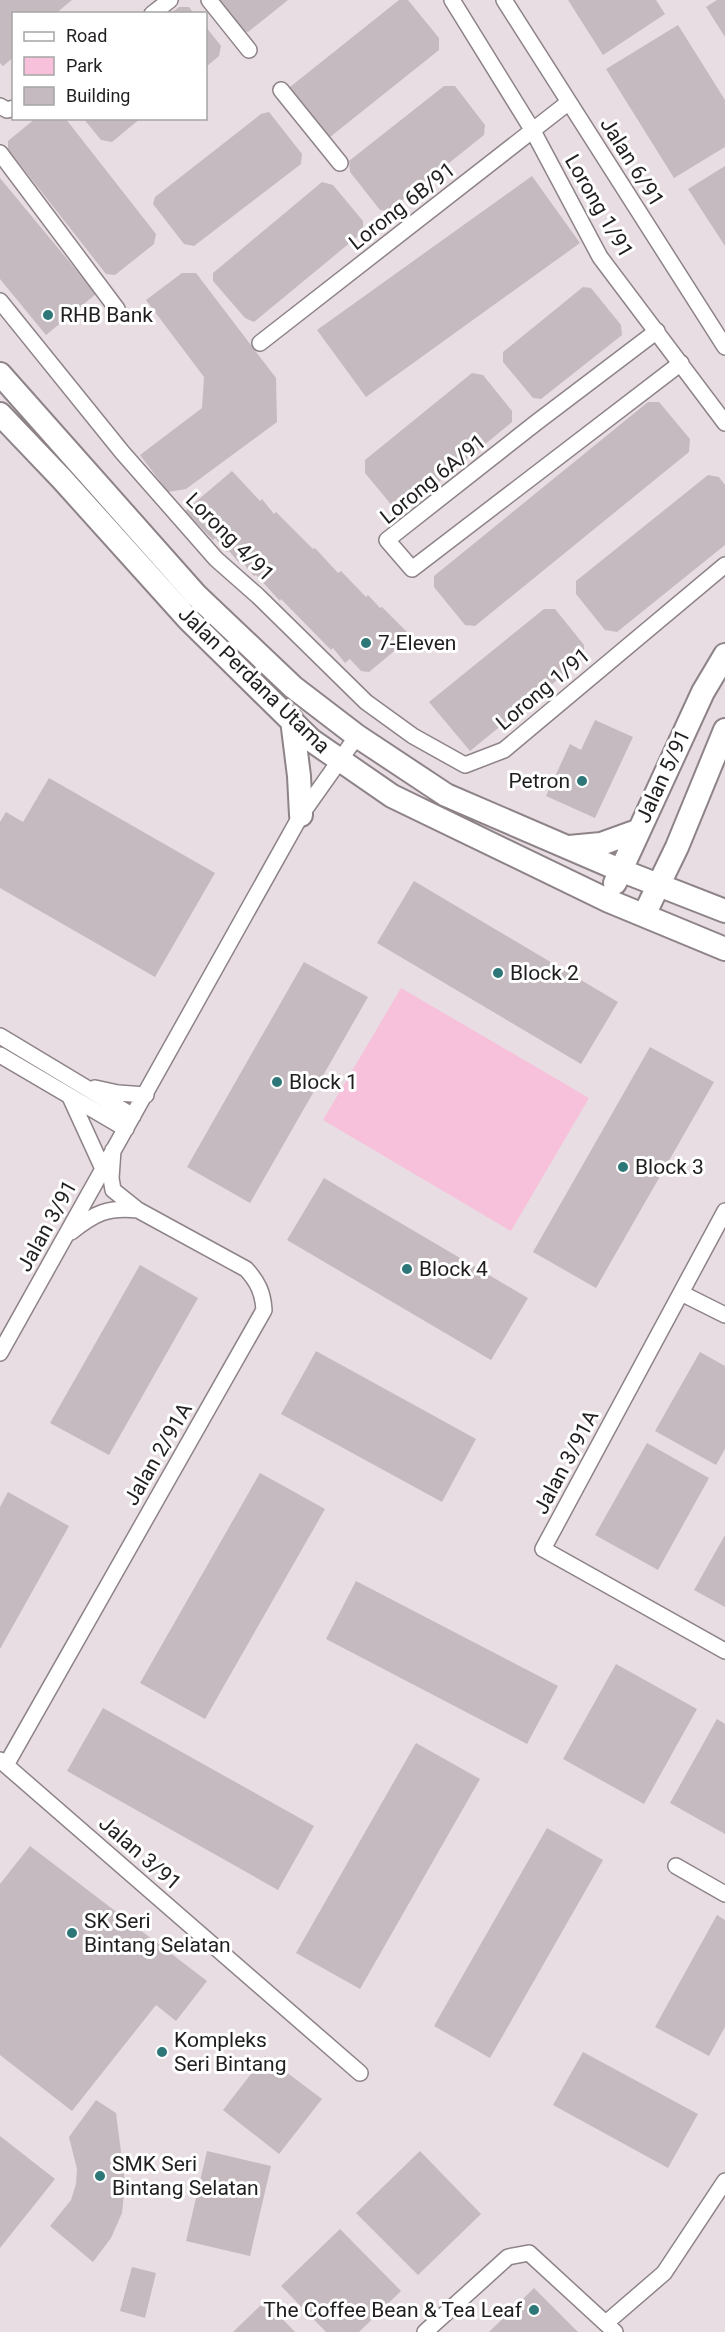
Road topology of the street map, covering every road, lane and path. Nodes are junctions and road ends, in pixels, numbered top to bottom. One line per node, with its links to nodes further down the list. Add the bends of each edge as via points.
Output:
1 (170, 0): 5 (street)
2 (209, 0): 6 (street)
3 (452, 0): 9 (street, Lorong 1/91)
4 (504, 0): 8 (street, Jalan 6/91)
5 (155, 12)
6 (249, 50)
7 (281, 90): 11 (street)
8 (569, 102): 9 (street, Lorong 6B/91); 16 (street, Jalan 6/91)
9 (533, 131): 14 (street, Lorong 1/91, via 600,256); 15 (street, Lorong 6B/91)
10 (0, 153): 13 (street)
11 (340, 164)
12 (0, 301): 27 (street, Lorong 4/91, via 122,452 216,559 366,702 413,736)
13 (117, 309)
14 (657, 331): 17 (street, Lorong 1/91); 17 (street, Lorong 6A/91, via 387,540 412,569)
15 (260, 343)
16 (724, 343)
17 (681, 363): 20 (street, Lorong 1/91)
18 (0, 374): 25 (street, Jalan Perdana Utama, via 202,601 293,687)
19 (0, 414): 23 (street, Jalan Perdana Utama, via 189,620)
20 (725, 423)
21 (725, 565): 27 (street, Lorong 1/91, via 504,750)
22 (725, 655): 29 (street, Jalan 5/91, via 702,692)
23 (292, 720): 26 (street, Jalan Perdana Utama, via 310,740); 28 (street)
24 (725, 730): 30 (street, Jalan 5/91)
25 (357, 736): 26 (street, Jalan 3/91); 31 (street, Jalan Perdana Utama, via 446,795)
26 (339, 761): 28 (street, Jalan 3/91); 35 (street, Jalan Perdana Utama, via 392,796)
27 (465, 765)
28 (301, 815): 42 (street, Jalan 3/91)
29 (637, 831): 31 (street, via 601,844); 32 (street, Jalan 5/91)
30 (676, 847): 33 (street, Jalan 5/91); 34 (street, via 677,867)
31 (568, 848): 32 (street, Jalan Perdana Utama)
32 (620, 870): 33 (street, Jalan Perdana Utama); 35 (street, Jalan 5/91)
33 (658, 885): 34 (street); 37 (street, Jalan 5/91)
34 (694, 899): 36 (street)
35 (609, 901): 37 (street, Jalan Perdana Utama)
36 (725, 911)
37 (644, 915): 38 (street, Jalan Perdana Utama)
38 (725, 949)
39 (0, 1036): 41 (street)
40 (0, 1055): 41 (street)
41 (74, 1090): 42 (street); 43 (street); 45 (street)
42 (146, 1095): 43 (street, Jalan 3/91)
43 (129, 1122): 44 (street, Jalan 3/91)
44 (113, 1150): 45 (street, Jalan 3/91); 46 (street, Jalan 2/91A, via 113,1190)
45 (103, 1169): 48 (street, Jalan 3/91)
46 (138, 1210): 48 (street, Jalan 2/91A, via 102,1211); 53 (street, Jalan 2/91A, via 246,1269 256,1280 264,1310)
47 (725, 1211): 49 (street, Jalan 3/91A)
48 (66, 1236): 51 (street, Jalan 3/91)
49 (681, 1293): 50 (street); 52 (street, Jalan 3/91A, via 543,1549)
50 (725, 1315)
51 (0, 1353)
52 (725, 1651)
53 (3, 1762): 56 (street, Jalan 3/91)
54 (676, 1866): 55 (street)
55 (725, 1894)
56 (360, 2073)
57 (725, 2181): 58 (street, via 664,2273)
58 (611, 2328): 59 (street, via 529,2253 508,2258)
59 (426, 2332)

